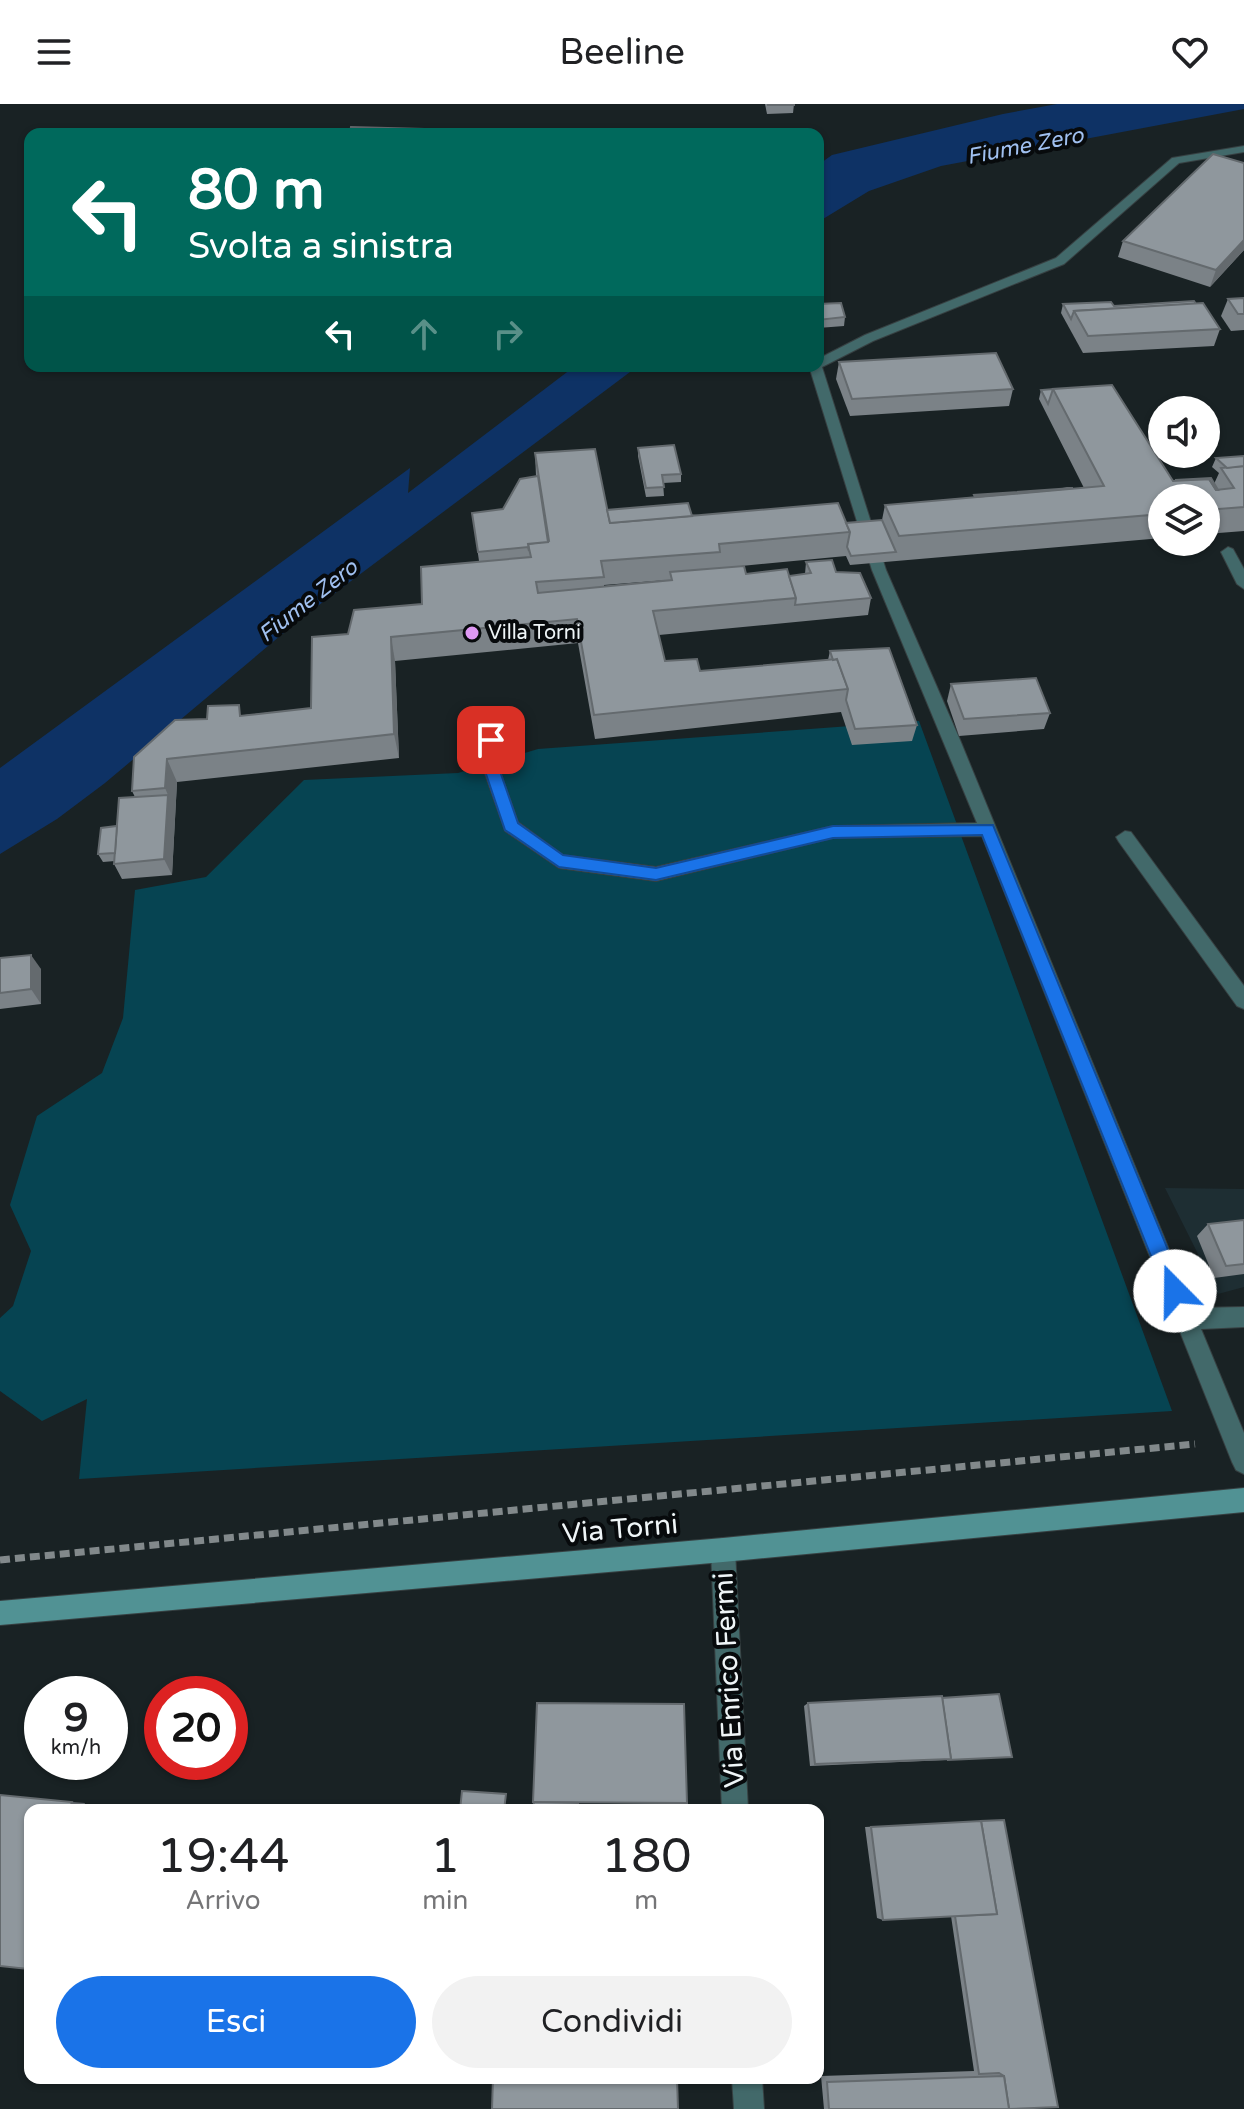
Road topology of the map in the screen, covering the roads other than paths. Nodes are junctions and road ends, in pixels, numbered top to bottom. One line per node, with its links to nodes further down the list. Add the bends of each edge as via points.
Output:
1 (1244, 149): 2 (street, via 1176,160 1060,261)
2 (824, 361)
3 (818, 372): 7 (street, via 879,570)
4 (1228, 552): 5 (street)
5 (1244, 584)
6 (491, 740): 7 (street, via 493,774 511,826 559,861 656,874 833,832)
7 (988, 829): 11 (street)
8 (1125, 837): 9 (street)
9 (1244, 1001)
10 (1244, 1317): 11 (street)
11 (1186, 1319): 12 (street)
12 (1244, 1462)
13 (1244, 1500): 14 (main road, Via Torni)
14 (723, 1550): 15 (main road, Via Torni); 16 (street, Via Enrico Fermi)
15 (0, 1613)
16 (735, 1804)
17 (747, 2084): 18 (street)
18 (749, 2109)

